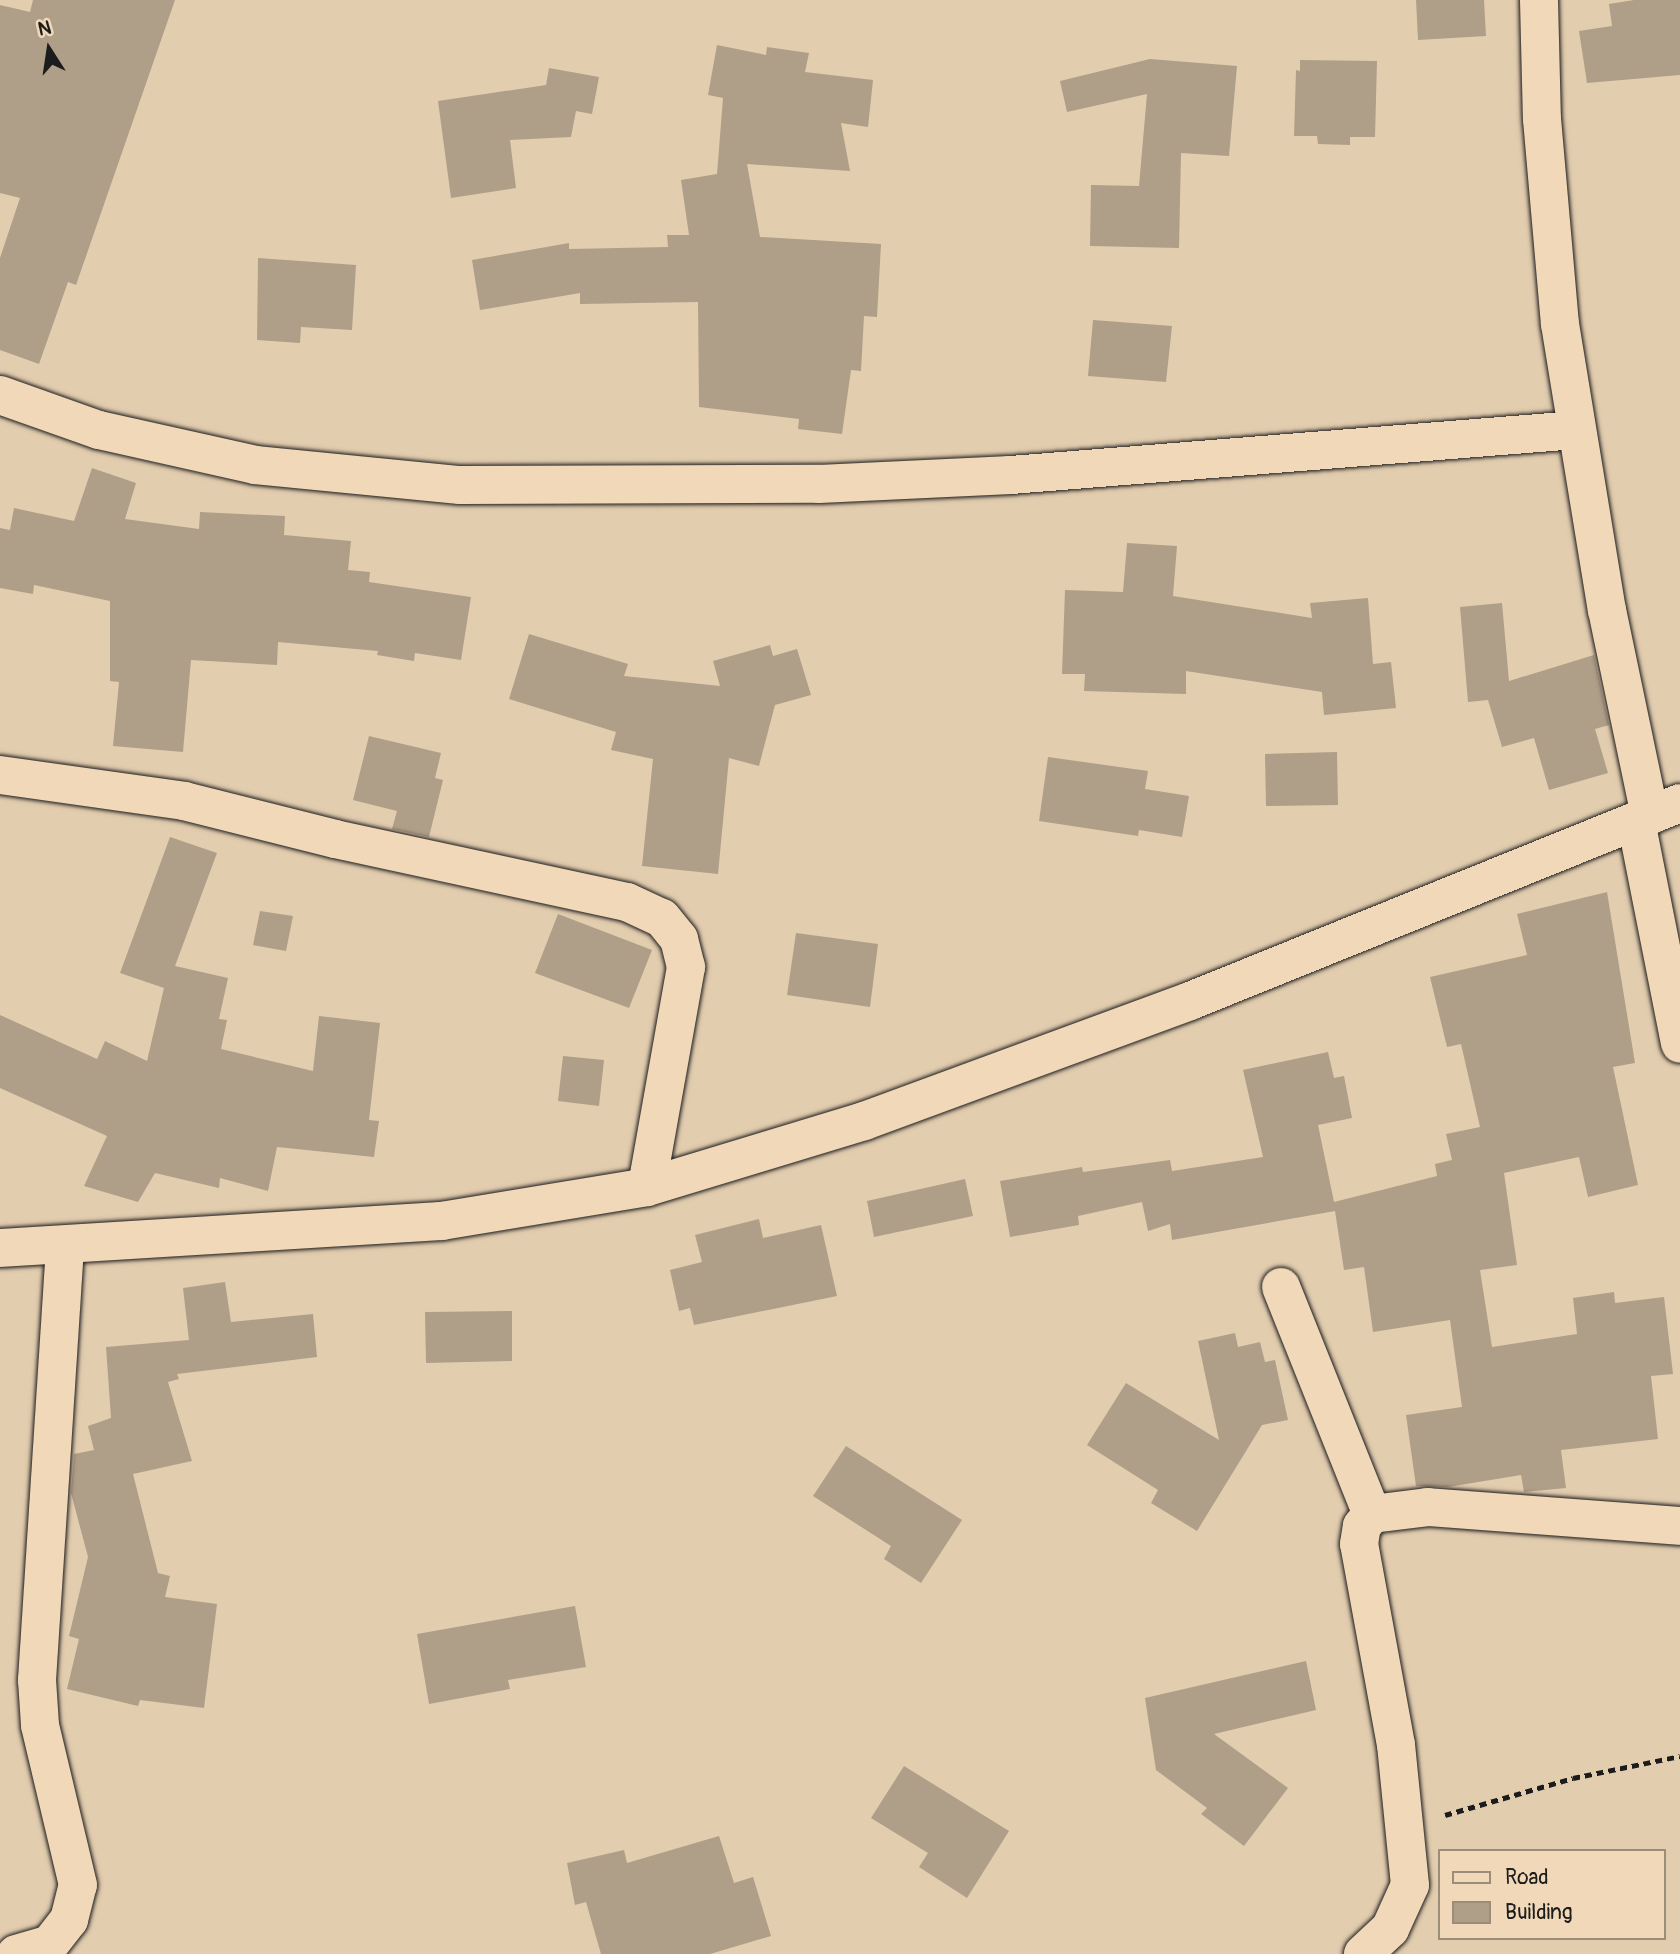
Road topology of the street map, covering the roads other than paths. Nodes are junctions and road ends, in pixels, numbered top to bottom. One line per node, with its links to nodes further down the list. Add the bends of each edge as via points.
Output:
1 (1539, 0): 3 (street, via 1542,119 1560,324)
2 (0, 395): 3 (street, via 99,430 255,465 460,485 819,484 998,476)
3 (1576, 430): 5 (street)
4 (0, 775): 7 (street, via 184,801 627,902 662,918 679,939 686,967)
5 (1656, 813): 6 (street); 7 (street, via 1190,1002 864,1121)
6 (1680, 1044)
7 (647, 1187): 8 (street, via 442,1221)
8 (65, 1246): 9 (street); 13 (street, via 37,1680 40,1725 78,1885 69,1920 50,1944)
9 (0, 1248)
10 (1281, 1287): 11 (street)
11 (1372, 1514): 12 (street, via 1428,1507); 14 (street, via 1362,1526 1359,1544 1407,1828 1410,1885 1390,1929)
12 (1680, 1525)
13 (16, 1954)
14 (1363, 1954)

